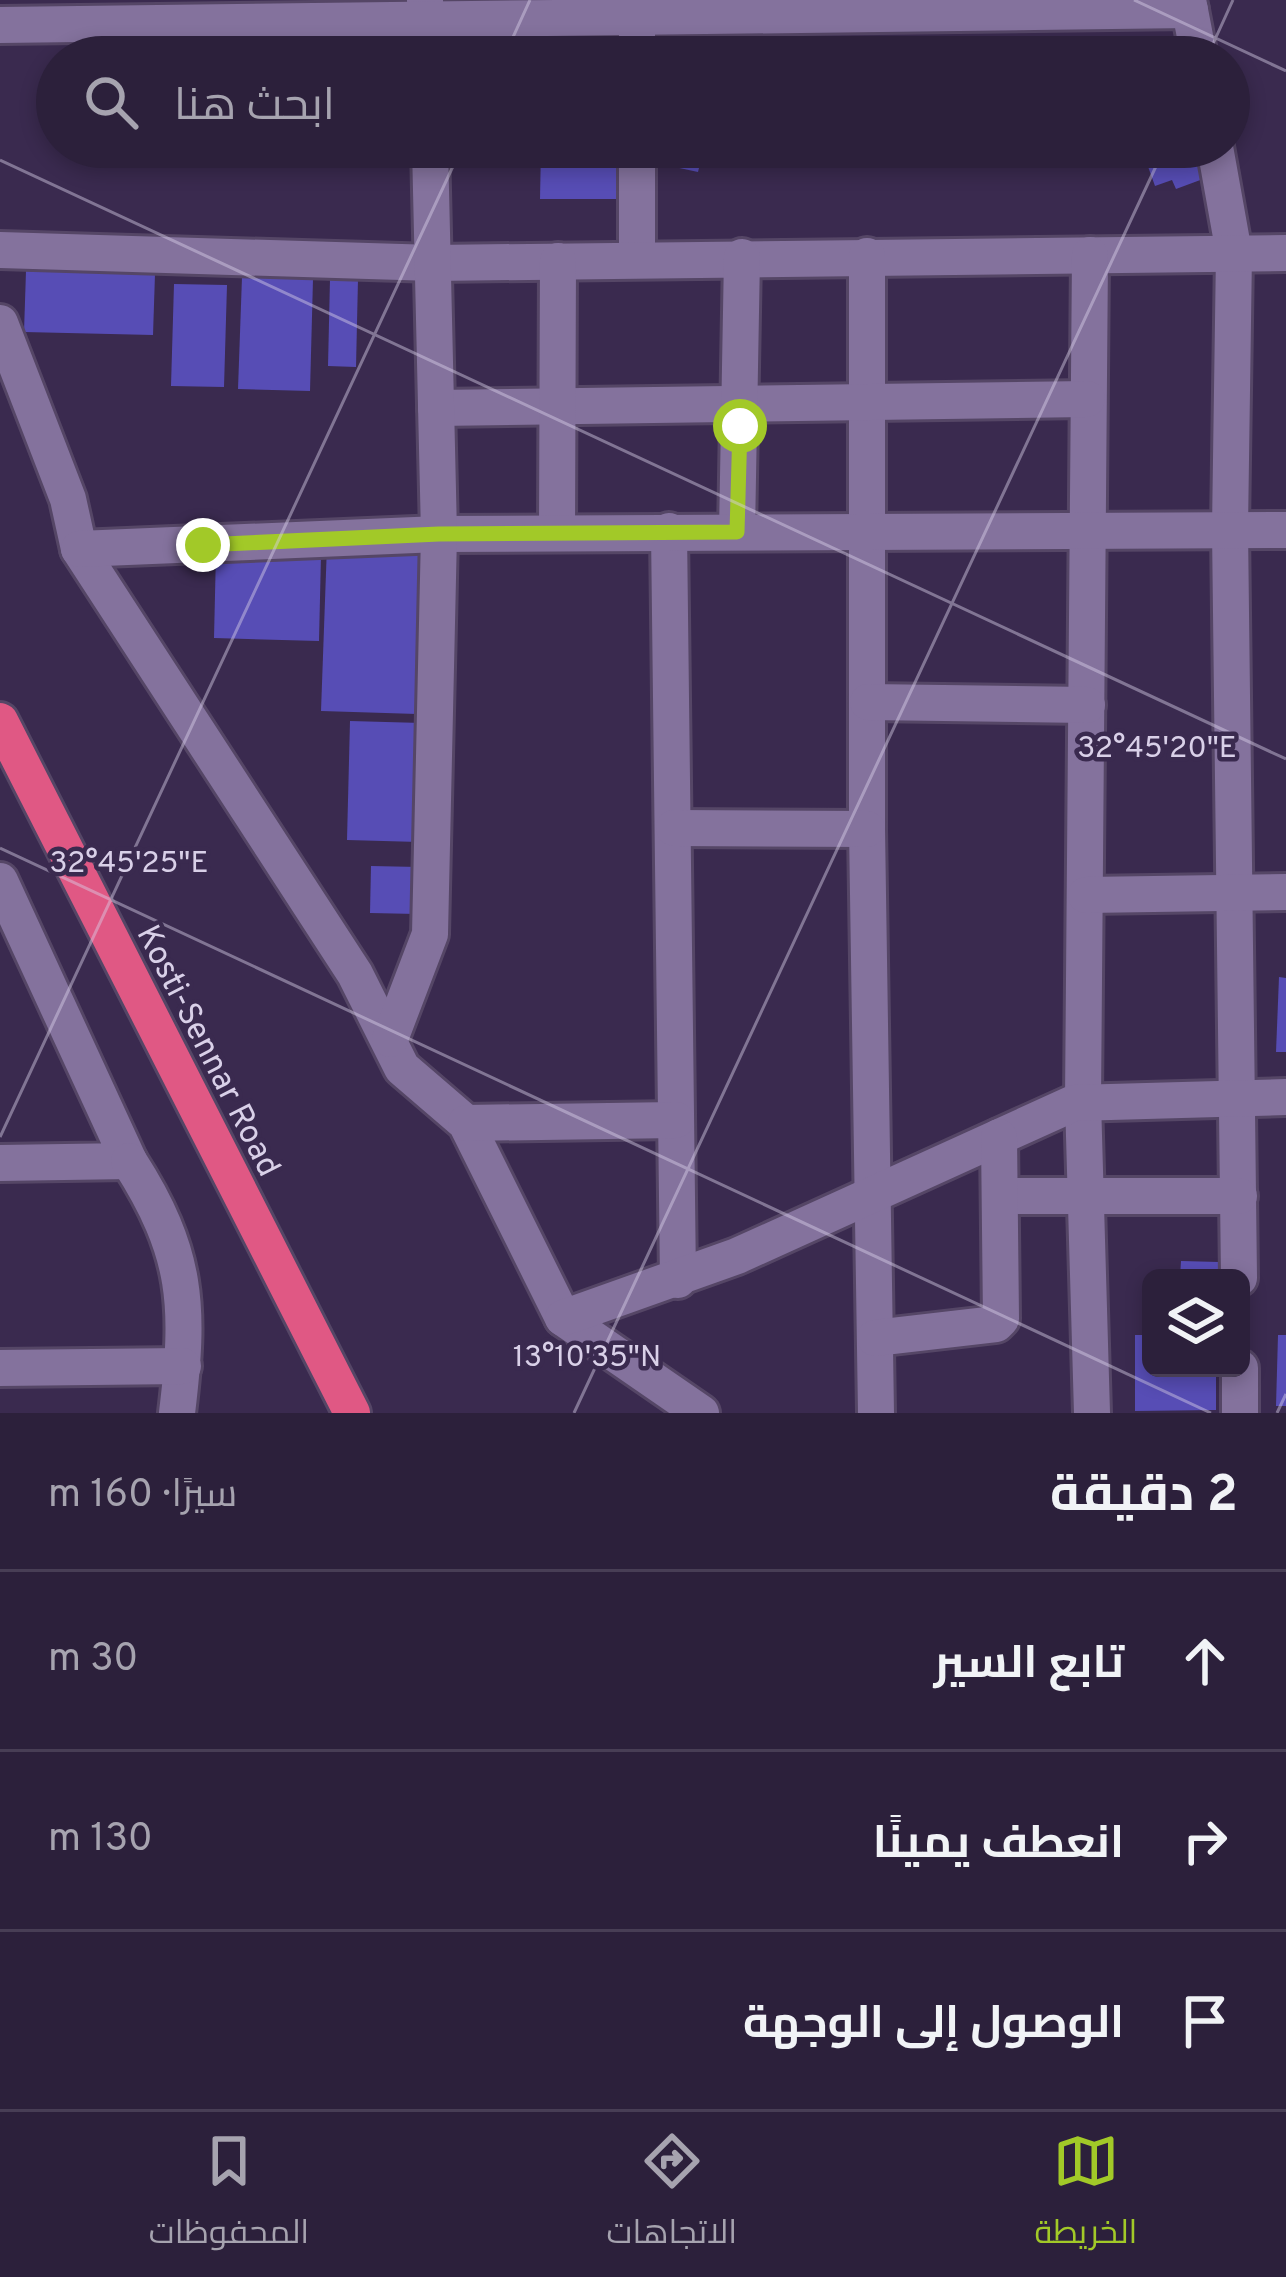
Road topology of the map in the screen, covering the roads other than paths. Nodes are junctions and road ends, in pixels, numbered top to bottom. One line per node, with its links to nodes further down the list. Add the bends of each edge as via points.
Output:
1 (1189, 5): 2 (street); 7 (street)
2 (877, 7): 3 (street)
3 (637, 8): 6 (street)
4 (182, 10): 5 (street); 6 (street)
5 (0, 25)
6 (426, 26)
7 (1194, 36)
8 (431, 168): 19 (street)
9 (637, 168): 17 (street)
10 (1219, 168): 12 (street)
11 (0, 250): 19 (street)
12 (1234, 253): 13 (street); 14 (street); 26 (street)
13 (1286, 254)
14 (1090, 255): 15 (street); 21 (street)
15 (867, 256): 16 (street); 22 (street)
16 (742, 257): 17 (street); 23 (street)
17 (637, 260): 18 (street)
18 (558, 261): 19 (street); 24 (street)
19 (434, 263): 25 (street)
20 (0, 323): 34 (street, via 68,499)
21 (1087, 399): 22 (street); 30 (street)
22 (866, 400): 23 (street); 29 (street)
23 (739, 402): 24 (street); 31 (street)
24 (557, 407): 25 (street); 32 (street)
25 (436, 408): 33 (street)
26 (1230, 529): 27 (street); 30 (street); 41 (street)
27 (1286, 530)
28 (669, 531): 31 (street); 32 (street); 38 (street)
29 (866, 531): 30 (street); 31 (street); 35 (street)
30 (1088, 531): 36 (street)
31 (737, 532)
32 (557, 533): 33 (street)
33 (439, 534): 34 (street); 45 (street, via 430,934)
34 (79, 549): 45 (street)
35 (868, 702): 36 (street); 39 (street)
36 (1087, 705): 43 (street)
37 (0, 721): 66 (highway, Kosti-Sennar Road)
38 (674, 828): 39 (street); 49 (street)
39 (867, 829): 54 (street)
40 (0, 881): 44 (street)
41 (1237, 892): 42 (street); 43 (street); 46 (street)
42 (1286, 892)
43 (1086, 896): 48 (street)
44 (17, 957): 52 (street)
45 (390, 1040): 50 (street, via 405,1072)
46 (1240, 1097): 47 (street); 48 (street); 57 (street)
47 (1286, 1097)
48 (1083, 1101): 51 (street); 55 (street)
49 (676, 1120): 50 (street); 59 (street)
50 (466, 1123): 60 (street)
51 (999, 1137): 54 (street); 56 (street)
52 (129, 1161): 53 (street); 62 (street, via 177,1251 187,1321)
53 (0, 1163)
54 (870, 1194): 59 (street); 61 (street)
55 (1086, 1194): 56 (street); 57 (street); 69 (street)
56 (1000, 1196): 61 (street, via 999,1322)
57 (1239, 1196): 58 (street)
58 (1239, 1269)
59 (679, 1280): 60 (street)
60 (563, 1318): 67 (street)
61 (875, 1338): 68 (street)
62 (183, 1366): 63 (street); 65 (street)
63 (0, 1368)
64 (1240, 1377): 70 (street)
65 (177, 1413)
66 (352, 1413)
67 (701, 1413)
68 (876, 1413)
69 (1092, 1413)
70 (1240, 1413)

